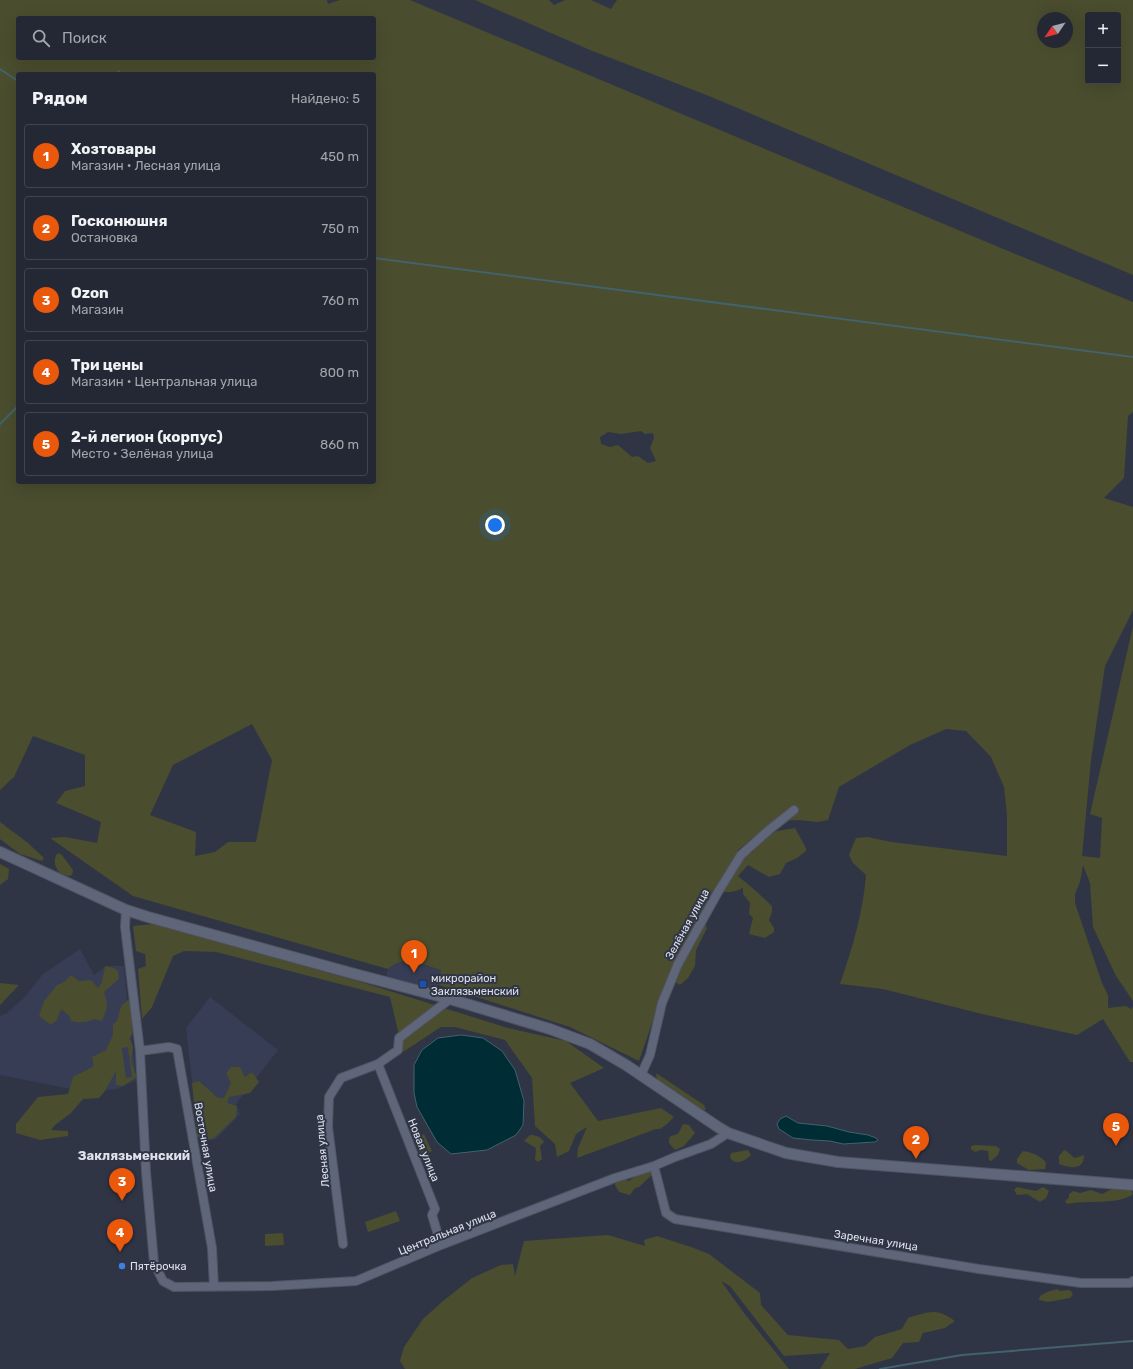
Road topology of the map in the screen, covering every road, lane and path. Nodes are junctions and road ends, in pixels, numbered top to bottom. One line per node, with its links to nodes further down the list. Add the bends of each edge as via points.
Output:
1 (794, 810): 7 (street, Зелёная улица, via 741,855 718,892 678,964 662,1003 650,1055)
2 (0, 852): 3 (street)
3 (126, 910): 4 (street); 5 (street, via 125,927)
4 (450, 999): 6 (street, Лесная улица, via 399,1038 398,1050); 7 (street, via 550,1029 590,1044)
5 (140, 1051): 14 (street, Восточная улица, via 169,1047 177,1049 212,1248); 14 (street, Центральная улица, via 154,1263 163,1281 174,1286)
6 (378, 1064): 11 (street, Лесная улица, via 340,1078 329,1097 328,1127); 12 (street, Новая улица, via 435,1209 432,1215)
7 (641, 1075): 8 (street)
8 (728, 1133): 9 (street, Центральная улица, via 711,1144); 10 (street, via 786,1153 838,1162)
9 (654, 1166): 12 (street, Центральная улица, via 615,1178); 13 (street, Заречная улица, via 666,1213 675,1219 986,1270 1081,1283)
10 (1133, 1185)
11 (343, 1244)
12 (441, 1245): 14 (street, Центральная улица, via 356,1281)
13 (1133, 1282)
14 (214, 1287)

